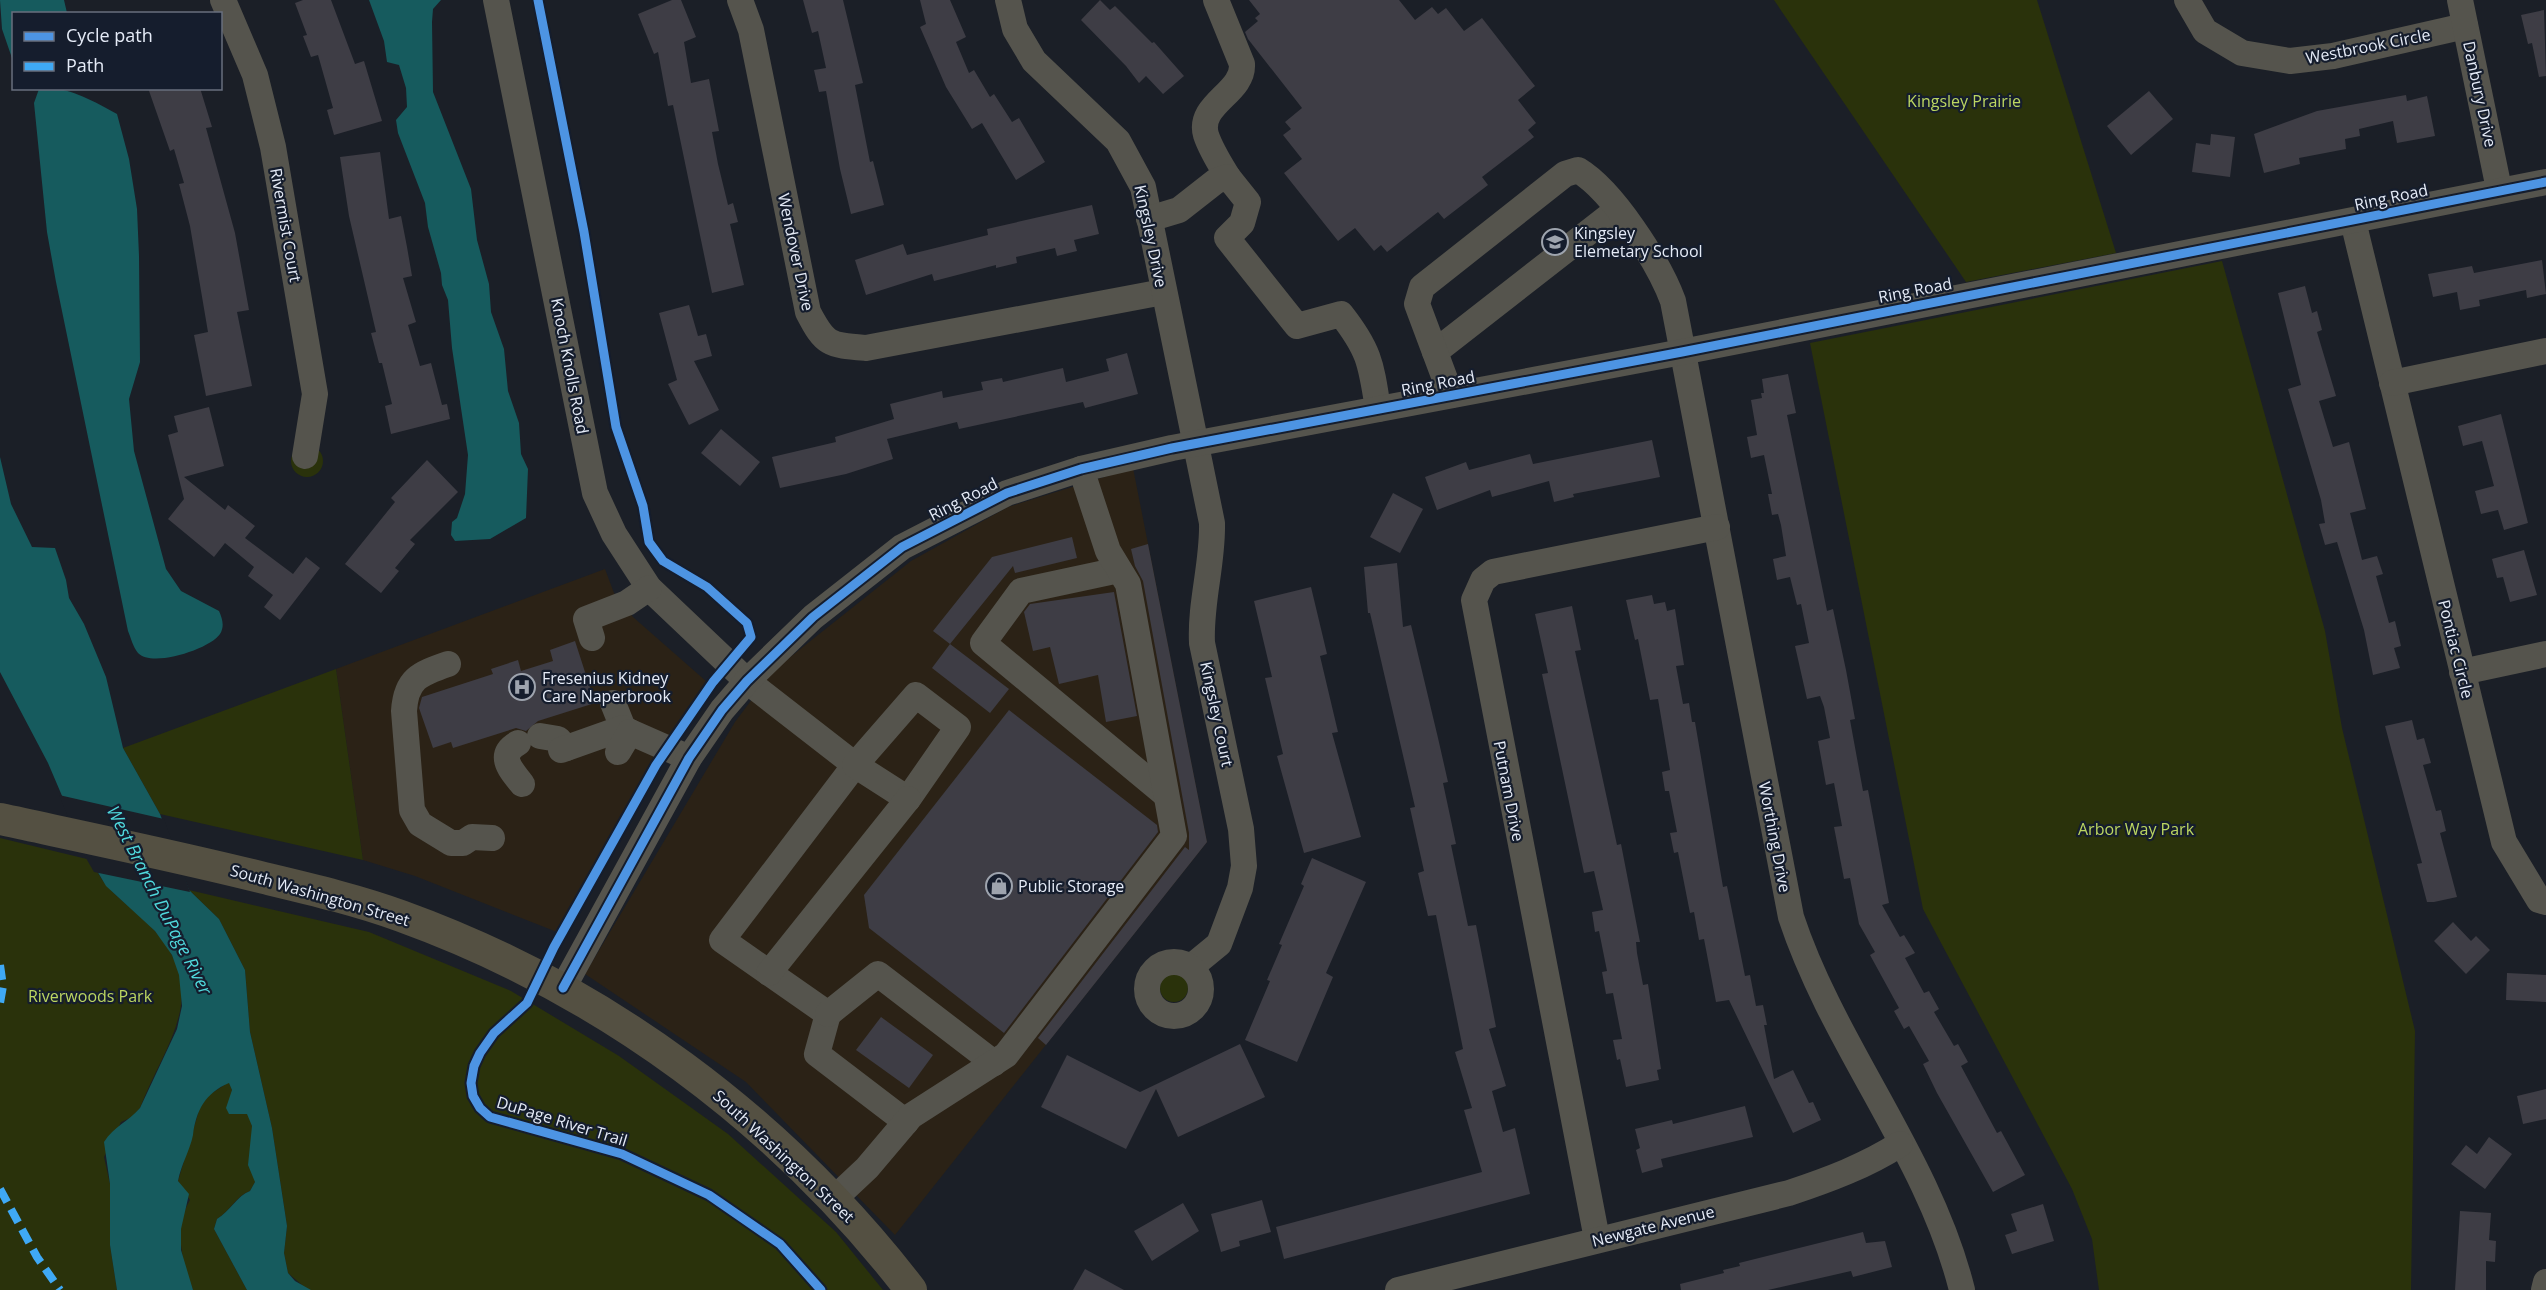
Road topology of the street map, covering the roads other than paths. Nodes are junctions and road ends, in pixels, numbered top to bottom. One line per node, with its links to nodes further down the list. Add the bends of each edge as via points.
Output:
1 (223, 0): 23 (street, Rivermist Court, via 255,75 273,147 315,394)
2 (496, 0): 27 (street, Knoch Knolls Road, via 595,493 614,534)
3 (740, 0): 15 (street, Wendover Drive, via 751,30 807,312 821,337 838,346 866,348)
4 (1008, 0): 13 (street, Kingsley Drive, via 1015,29 1034,61 1118,141 1143,187)
5 (1216, 0): 9 (street, via 1243,74 1205,124 1206,134)
6 (2187, 0): 8 (street, Westbrook Circle, via 2205,31 2242,53 2290,61 2333,56)
7 (2460, 0): 8 (street, Danbury Drive)
8 (2465, 26): 11 (street, Danbury Drive)
9 (1228, 177): 13 (street, via 1216,181 1179,210); 21 (street, via 1248,202 1242,223 1227,238 1297,326 1341,314 1370,359)
10 (2546, 182): 11 (street, Ring Road)
11 (2499, 189): 14 (street, Ring Road)
12 (1617, 210): 17 (street); 17 (street, Worthing Drive, via 1593,179 1578,170 1565,174 1422,287 1417,304); 18 (street, Worthing Drive, via 1665,279)
13 (1149, 219): 15 (street, Kingsley Drive)
14 (2353, 221): 18 (street, Ring Road); 19 (street, Pontiac Circle)
15 (1163, 292): 22 (street, Kingsley Drive)
16 (2546, 351): 19 (street)
17 (1436, 352): 20 (street, Worthing Drive)
18 (1682, 352): 20 (street, Ring Road); 25 (street, Worthing Drive)
19 (2392, 383): 31 (street, Pontiac Circle)
20 (1450, 395): 21 (street, Ring Road)
21 (1378, 409): 22 (street, Ring Road)
22 (1196, 444): 24 (street, Ring Road); 43 (street, Kingsley Court, via 1212,538 1201,620 1202,643 1241,829 1244,866 1219,944)
23 (305, 456)
24 (1081, 469): 26 (street, via 1108,551); 32 (street, Ring Road, via 1007,493 902,547 813,617)
25 (1717, 527): 49 (street, Worthing Drive, via 1791,917 1816,984); 51 (street, Putnam Drive, via 1493,572 1474,600)
26 (1119, 570): 38 (street, via 1128,584); 38 (street, via 1022,591 983,643)
27 (650, 588): 28 (street, via 627,603 586,619); 32 (street, Knoch Knolls Road)
28 (592, 638)
29 (2546, 654): 31 (street)
30 (448, 664): 41 (street, via 411,683 405,696 412,810 420,824 451,843 463,843 472,837)
31 (2462, 672): 42 (street, Pontiac Circle, via 2504,842 2539,900)
32 (747, 681): 35 (street, Ring Road); 36 (street, Knoch Knolls Road)
33 (613, 703): 34 (street)
34 (624, 737): 35 (street); 37 (street, via 564,749 558,739 529,739 511,747 506,764)
35 (689, 758): 45 (street, Ring Road)
36 (855, 765): 39 (street, Knoch Knolls Road); 39 (street, via 916,694 958,727); 44 (street, via 722,940)
37 (522, 784)
38 (1167, 795): 47 (street, via 1174,836 1006,1055)
39 (908, 799): 44 (street)
40 (0, 819): 45 (main road, South Washington Street, via 329,894 400,916)
41 (492, 838)
42 (2546, 902)
43 (1191, 967)
44 (769, 973): 46 (street)
45 (563, 987): 50 (main road, South Washington Street, via 675,1060 747,1118)
46 (828, 1014): 47 (street, via 878,974); 48 (street, via 817,1054)
47 (994, 1063): 48 (street)
48 (906, 1122): 50 (street)
49 (1900, 1144): 51 (street, Newgate Avenue, via 1863,1165 1790,1193); 55 (street, Worthing Drive, via 1933,1205)
50 (834, 1199): 53 (main road, South Washington Street)
51 (1597, 1239): 54 (street, Newgate Avenue)
52 (2546, 1282): 56 (street)
53 (911, 1290)
54 (1398, 1290)
55 (1962, 1290)
56 (2544, 1290)

